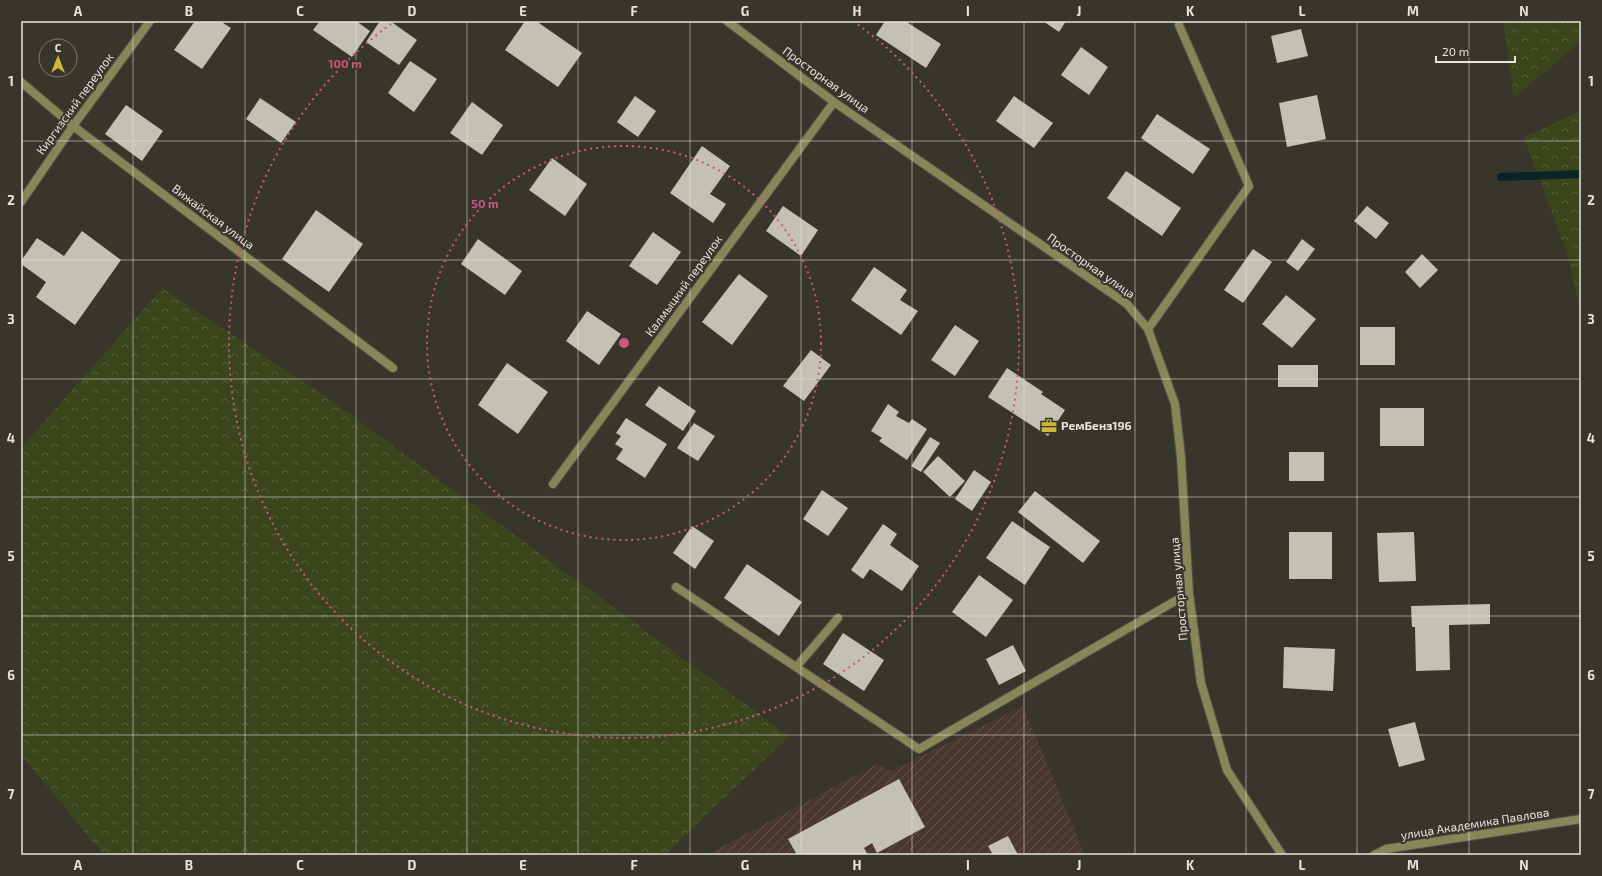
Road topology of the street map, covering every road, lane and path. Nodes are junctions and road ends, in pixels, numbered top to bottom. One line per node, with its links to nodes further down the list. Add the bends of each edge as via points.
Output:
1 (150, 21): 6 (street, Киргизский переулок)
2 (727, 21): 5 (street, Просторная улица)
3 (1179, 25): 8 (street, via 1249,186)
4 (21, 82): 6 (street, Вижайская улица)
5 (834, 102): 8 (street, Просторная улица, via 1127,304); 10 (street, Калмыцкий переулок)
6 (73, 126): 7 (street, Киргизский переулок); 9 (street, Вижайская улица)
7 (21, 202)
8 (1148, 328): 12 (street, Просторная улица, via 1175,404 1181,457)
9 (393, 368)
10 (553, 484)
11 (676, 587): 14 (street)
12 (1189, 593): 14 (street, via 919,749); 16 (street, Просторная улица, via 1201,683 1227,770)
13 (838, 618): 14 (street)
14 (798, 666)
15 (1581, 819): 17 (street, улица Академика Павлова, via 1386,849)
16 (1282, 855)
17 (1374, 855)

